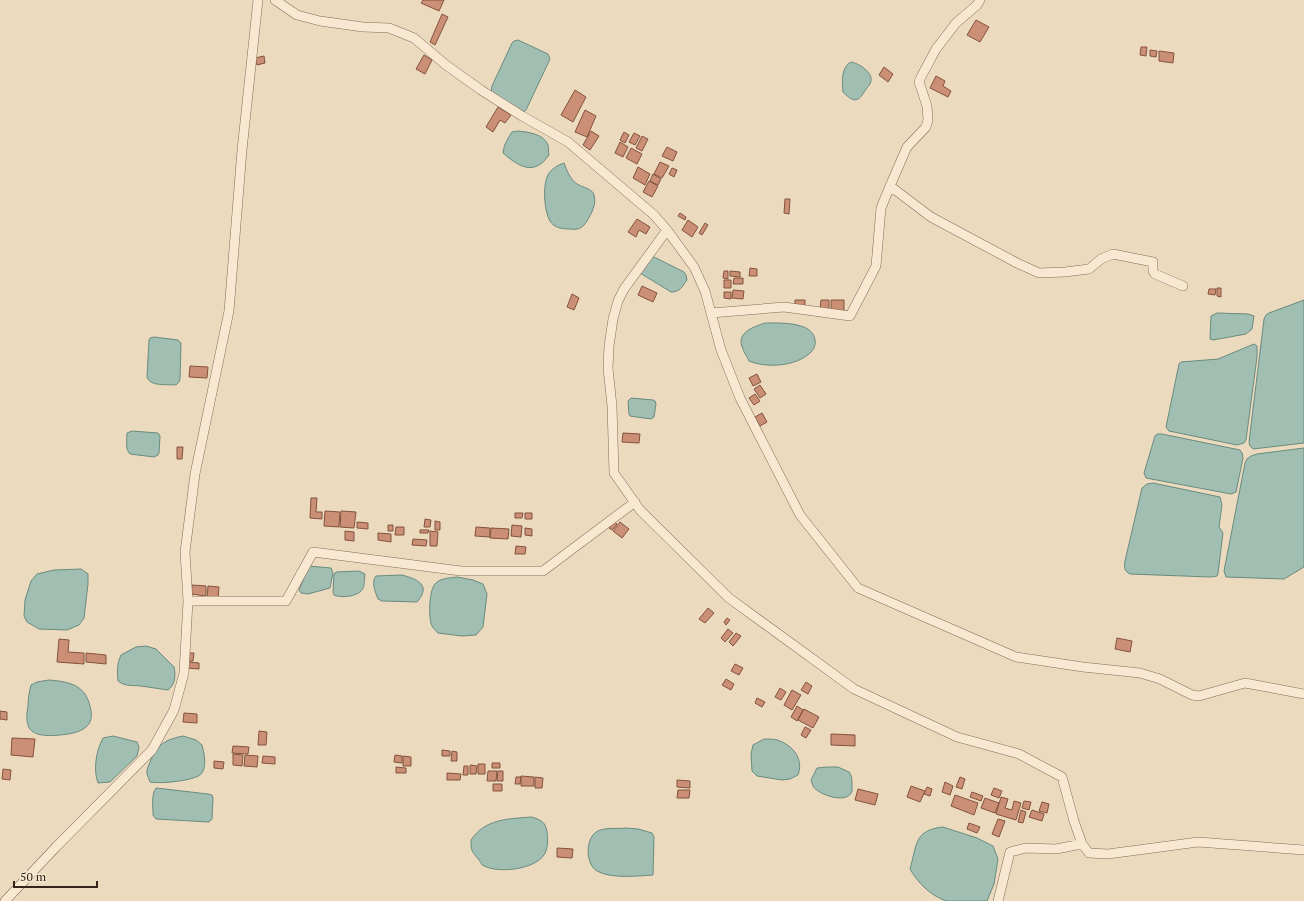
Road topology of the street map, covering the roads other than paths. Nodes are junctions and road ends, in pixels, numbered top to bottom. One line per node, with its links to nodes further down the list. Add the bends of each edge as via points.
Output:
1 (258, 0): 9 (street, via 242,150 229,311 195,474 185,552)
2 (275, 0): 5 (street, via 297,15 320,21 389,28 414,38 481,90 568,142 654,215)
3 (980, 0): 4 (street, via 956,23 936,49 921,77 919,82 927,106 928,120 926,127 907,147)
4 (890, 186): 6 (street, via 931,217 1039,273 1089,269 1101,259 1113,254 1153,262 1155,274); 7 (street, via 881,208 876,266 850,316 784,307)
5 (667, 230): 7 (street, via 694,267); 8 (street, via 624,289 618,301 609,346 614,473)
6 (1183, 286)
7 (711, 313): 10 (street, via 721,350 740,398 800,515 858,588 1016,657 1140,673 1199,696 1245,683)
8 (635, 502): 9 (street, via 543,571 462,572 313,552 286,601); 11 (street, via 640,510 729,598 854,689 957,737 1018,754 1062,776)
9 (188, 602): 13 (street, via 184,673 174,710 152,750)
10 (1304, 694)
11 (1082, 844): 12 (street, via 1089,852 1108,854 1198,842); 14 (street, via 1056,849 1026,848 1010,852)
12 (1304, 850)
13 (5, 901)
14 (998, 901)

